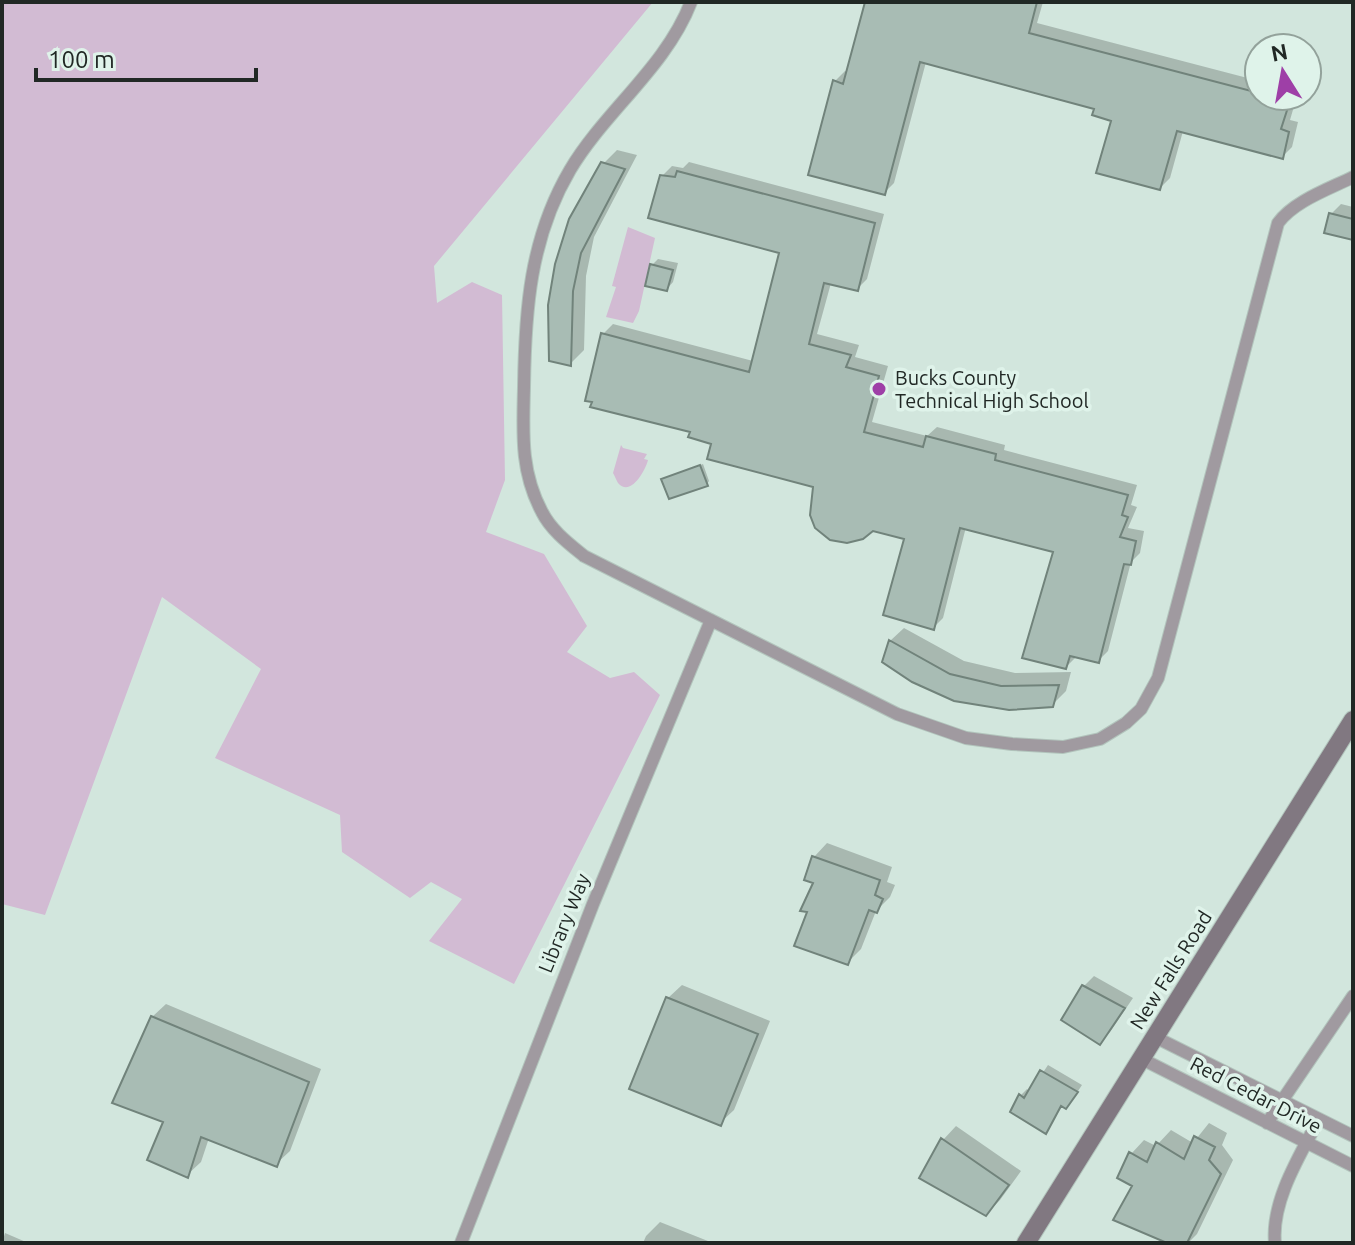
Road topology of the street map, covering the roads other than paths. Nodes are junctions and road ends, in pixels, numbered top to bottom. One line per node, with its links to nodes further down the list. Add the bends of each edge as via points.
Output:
1 (691, 2): 3 (street, via 673,39 576,161 540,237 525,327 522,450 542,514 566,542)
2 (1353, 177): 3 (street, via 1285,214 1278,223 1158,678 1141,709 1119,729 1092,742 1063,747 966,738 897,714)
3 (711, 620): 14 (street, Library Way)
4 (1353, 720): 6 (main road, New Falls Road)
5 (1353, 996): 8 (street)
6 (1155, 1037): 7 (main road, New Falls Road); 8 (street, Red Cedar Drive)
7 (1142, 1059): 10 (street, Red Cedar Drive); 15 (main road, New Falls Road)
8 (1283, 1101): 9 (street, Red Cedar Drive); 10 (street)
9 (1319, 1119): 11 (street, Red Cedar Drive); 12 (street)
10 (1267, 1123): 12 (street, Red Cedar Drive)
11 (1353, 1136)
12 (1306, 1143): 13 (street, Red Cedar Drive); 16 (street, via 1284,1192)
13 (1353, 1166)
14 (461, 1243)
15 (1026, 1243)
16 (1275, 1243)

